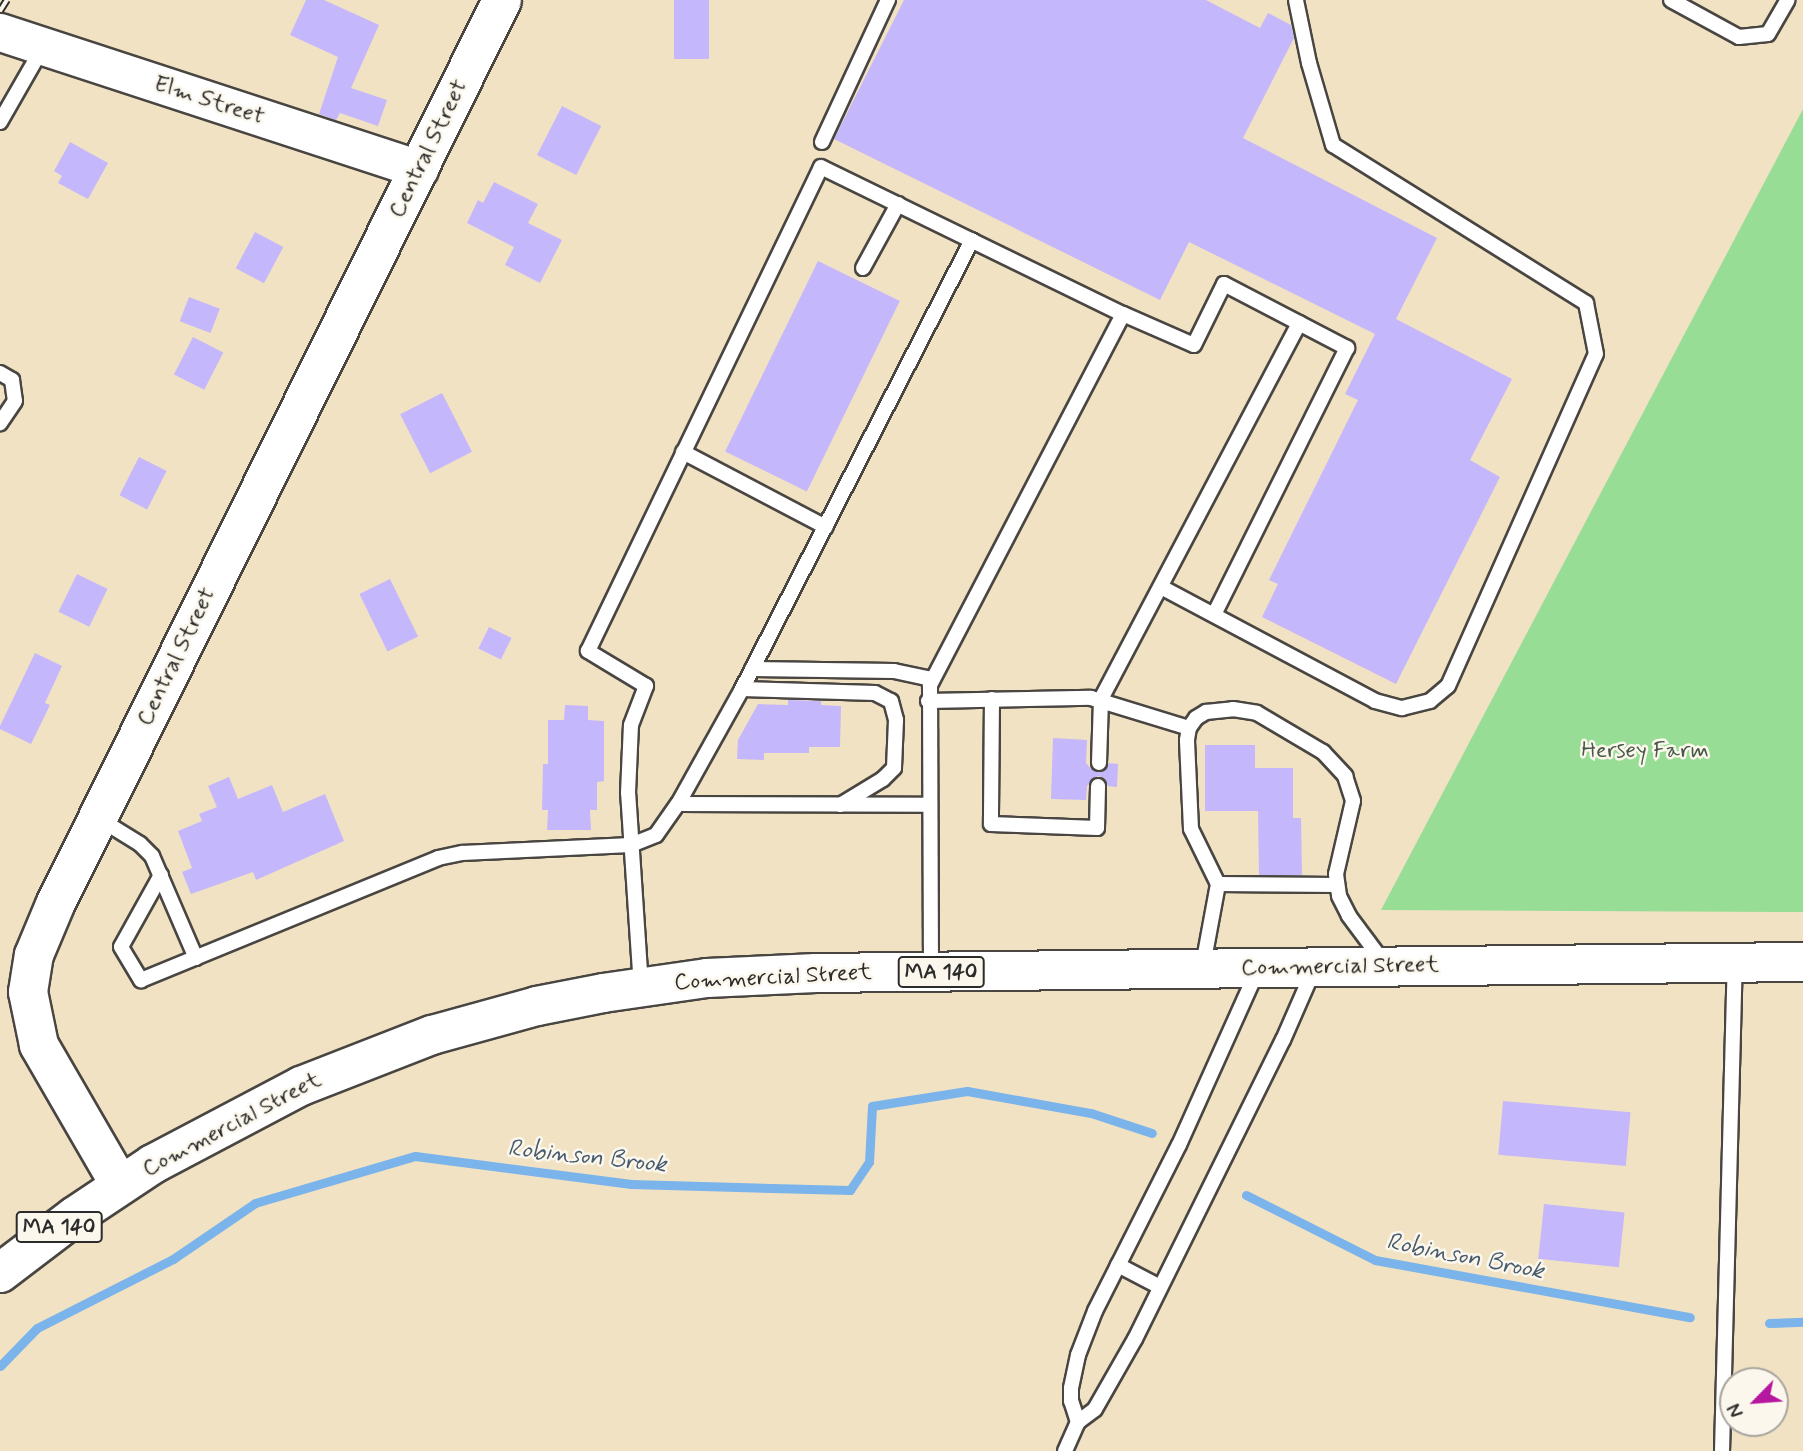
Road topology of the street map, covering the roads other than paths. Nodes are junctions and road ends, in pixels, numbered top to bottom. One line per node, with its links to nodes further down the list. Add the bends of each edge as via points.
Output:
1 (502, 0): 10 (main road, Central Street)
2 (888, 0): 9 (lane)
3 (1296, 0): 21 (lane, via 1333,145 1586,303 1596,354 1448,687 1440,695 1402,708 1375,701)
4 (1671, 0): 5 (lane, via 1739,37 1768,34)
5 (1788, 0)
6 (0, 32): 7 (street, Elm Street)
7 (44, 46): 8 (lane); 10 (street, Elm Street)
8 (0, 122)
9 (822, 142)
10 (419, 169): 34 (main road, Central Street)
11 (898, 204): 12 (lane); 13 (lane); 18 (lane, via 821,167)
12 (972, 240): 14 (lane); 19 (lane)
13 (863, 268)
14 (1123, 314): 15 (lane, via 1194,345 1224,284); 23 (lane)
15 (1299, 323): 20 (lane); 21 (lane, via 1347,348)
16 (0, 373): 17 (lane, via 12,380 15,401)
17 (0, 423)
18 (683, 452): 19 (lane); 35 (lane, via 588,651 646,686 630,733)
19 (826, 527): 22 (lane)
20 (1161, 587): 21 (lane); 26 (lane)
21 (1213, 615)
22 (752, 669): 23 (lane, via 894,671); 24 (lane)
23 (932, 679): 27 (lane)
24 (742, 689): 31 (lane); 32 (lane, via 875,693 891,701 896,720 894,768)
25 (992, 699): 26 (lane); 27 (lane); 30 (lane, via 991,824 1097,828)
26 (1101, 699): 28 (lane); 29 (lane)
27 (929, 701): 33 (lane)
28 (1189, 728): 37 (lane, via 1189,819); 38 (lane, via 1206,712 1257,713 1339,766 1353,801)
29 (1099, 763)
30 (1098, 786)
31 (678, 804): 32 (lane); 35 (lane, via 656,835)
32 (840, 805): 33 (lane)
33 (928, 805): 46 (lane)
34 (98, 818): 36 (lane, via 147,850); 48 (main road, Central Street, via 41,935 28,992 34,1031 45,1058)
35 (631, 845): 39 (lane, via 438,858); 47 (lane)
36 (161, 875): 39 (lane); 39 (lane, via 121,947 141,980)
37 (1218, 884): 38 (lane); 45 (lane)
38 (1337, 885): 43 (lane, via 1349,916)
39 (196, 958)
40 (1735, 962): 41 (main road, Commercial Street / MA 140); 43 (main road, Commercial Street / MA 140); 54 (lane)
41 (1803, 962)
42 (1315, 967): 43 (main road, Commercial Street / MA 140); 44 (main road, Commercial Street / MA 140); 51 (lane)
43 (1387, 967)
44 (1258, 968): 45 (main road, Commercial Street / MA 140); 49 (lane, via 1180,1145)
45 (1202, 969): 46 (main road, Commercial Street / MA 140)
46 (931, 972): 47 (main road, Commercial Street / MA 140, via 760,975)
47 (641, 987): 48 (main road, Commercial Street / MA 140, via 487,1019 362,1061 250,1110)
48 (120, 1185): 50 (main road, MA 140)
49 (1118, 1265): 51 (lane); 52 (lane, via 1078,1355 1071,1388)
50 (0, 1273)
51 (1160, 1287): 52 (lane, via 1107,1391 1095,1409)
52 (1078, 1422): 53 (lane)
53 (1065, 1451)
54 (1721, 1451)

